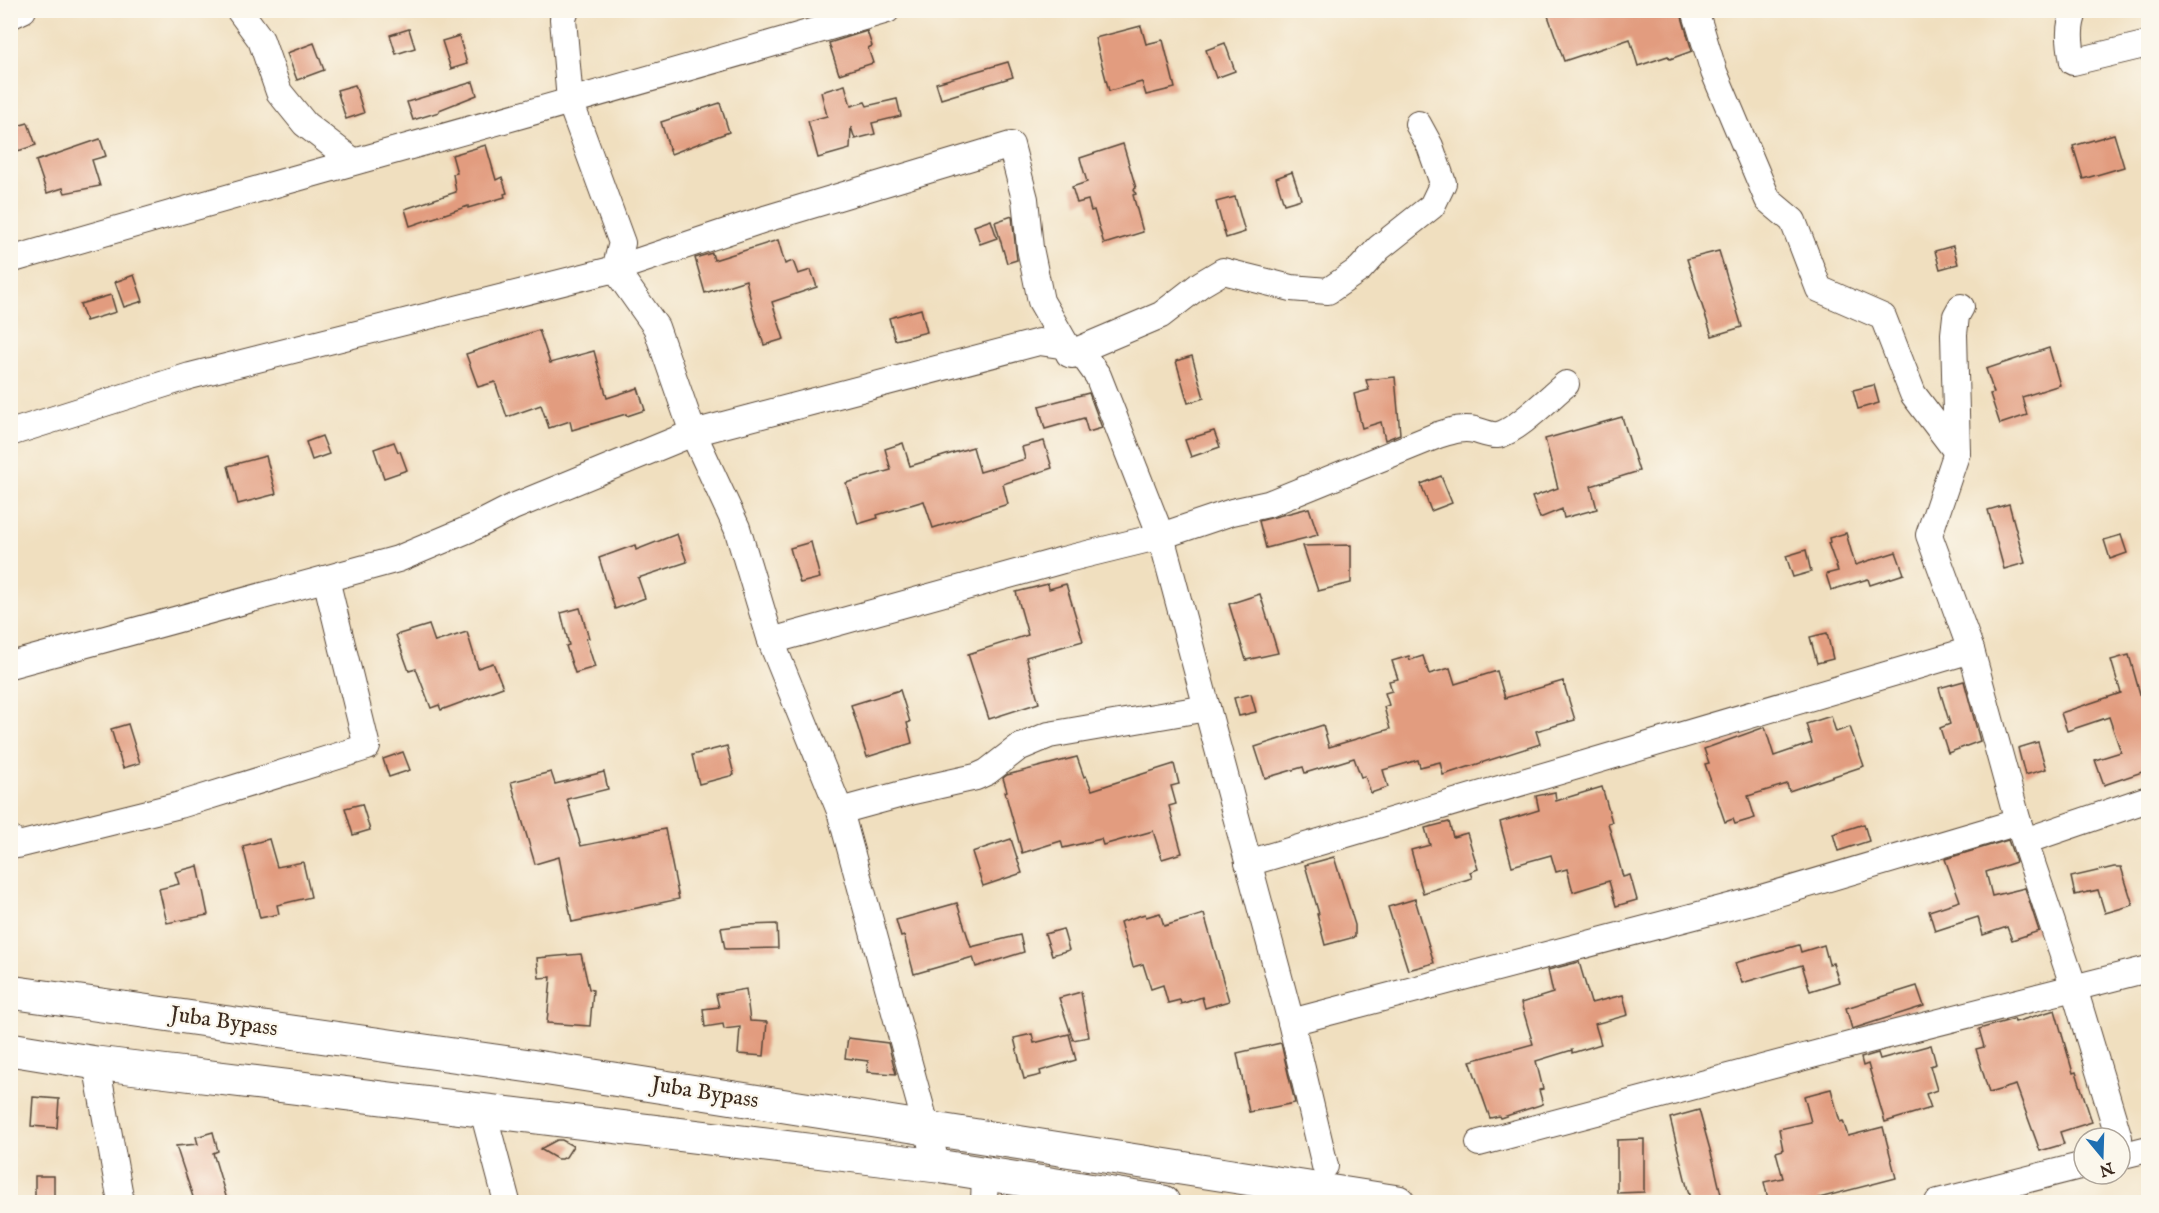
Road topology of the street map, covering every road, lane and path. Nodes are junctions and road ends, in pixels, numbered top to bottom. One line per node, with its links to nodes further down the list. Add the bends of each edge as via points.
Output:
1 (23, 10): 7 (street)
2 (239, 10): 11 (street, via 261,40 279,92 305,124)
3 (566, 10): 9 (street, via 563,20)
4 (887, 10): 9 (street)
5 (1695, 10): 20 (street, via 1714,72 1768,200 1793,221 1819,289 1883,317 1913,394)
6 (2075, 10): 8 (street, via 2069,37 2073,62)
7 (10, 16)
8 (2148, 44)
9 (570, 101): 11 (street); 13 (street, via 622,243)
10 (1418, 124): 15 (street, via 1443,183 1432,206 1379,248 1360,269 1328,291 1291,288 1223,271 1161,315)
11 (353, 161): 12 (street)
12 (10, 261)
13 (615, 269): 15 (street, via 1011,145 1025,199 1041,301); 18 (street, via 190,376); 19 (street, via 656,327)
14 (1961, 307): 20 (street, via 1954,334)
15 (1069, 354): 16 (street)
16 (1098, 375): 19 (street, via 1083,355 1060,345 1039,342); 21 (street)
17 (1566, 384): 21 (street, via 1507,432 1496,436 1459,429 1438,435 1268,504)
18 (10, 433)
19 (693, 433): 22 (street, via 398,559); 23 (street, via 737,528)
20 (1957, 452): 24 (street, via 1929,535)
21 (1161, 536): 23 (street); 26 (street)
22 (326, 579): 25 (street); 30 (street, via 367,747 180,805 18,845)
23 (771, 641): 28 (street)
24 (1971, 650): 29 (street); 31 (street)
25 (10, 665)
26 (1207, 708): 28 (street, via 1049,735 1018,748 976,777); 31 (street)
27 (2148, 799): 29 (street)
28 (840, 812): 43 (street)
29 (2021, 832): 33 (street); 35 (street)
30 (10, 838)
31 (1248, 863): 35 (street)
32 (2148, 969): 33 (street)
33 (2074, 988): 39 (street); 40 (street)
34 (10, 992): 50 (main road, Juba Bypass, via 530,1066)
35 (1291, 1022): 44 (street)
36 (10, 1049): 37 (main road, Juba Bypass)
37 (96, 1063): 38 (main road, Juba Bypass); 47 (street)
38 (483, 1111): 43 (main road, Juba Bypass); 48 (street)
39 (2115, 1126)
40 (1479, 1143)
41 (2132, 1148): 42 (street)
42 (2148, 1149)
43 (937, 1166): 46 (main road, Juba Bypass)
44 (1325, 1166)
45 (2072, 1169): 51 (street)
46 (984, 1189): 49 (main road, Juba Bypass)
47 (122, 1203)
48 (507, 1203)
49 (1163, 1203)
50 (1398, 1203)
51 (1938, 1203)

